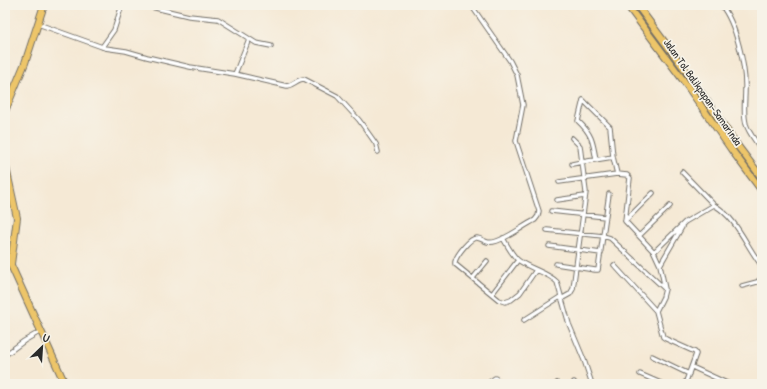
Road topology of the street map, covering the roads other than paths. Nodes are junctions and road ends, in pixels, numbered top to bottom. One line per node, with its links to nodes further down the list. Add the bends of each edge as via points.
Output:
1 (44, 5): 8 (highway)
2 (122, 5): 11 (street, via 114,30)
3 (143, 5): 9 (street, via 189,16 218,19)
4 (470, 5): 43 (street, via 517,75 523,105 516,141 539,211 535,220)
5 (627, 5): 27 (highway, Jalan Tol Balikpapan–Samarinda)
6 (637, 5): 24 (highway, Jalan Tol Balikpapan–Samarinda)
7 (721, 5): 15 (street, via 727,12 732,26 744,73 746,126)
8 (38, 24): 11 (street); 13 (highway)
9 (248, 39): 10 (street); 12 (street)
10 (271, 46)
11 (102, 47): 12 (street, via 190,67)
12 (235, 74): 16 (street, via 287,86 304,79 326,89 337,96 358,120 376,144)
13 (5, 111)
14 (572, 138): 19 (street, via 580,146)
15 (762, 151)
16 (378, 152)
17 (613, 157): 18 (street); 18 (street, via 610,127 583,100 578,121 589,132); 23 (street)
18 (596, 160): 19 (street)
19 (582, 162): 21 (street); 25 (street)
20 (5, 163): 51 (highway, via 17,218)
21 (572, 164)
22 (682, 172): 32 (street)
23 (617, 174): 25 (street); 37 (street, via 630,178)
24 (762, 178)
25 (584, 180): 26 (street); 30 (street)
26 (559, 182)
27 (762, 191)
28 (653, 193): 37 (street)
29 (609, 194): 36 (street)
30 (586, 196): 31 (street); 35 (street)
31 (557, 200)
32 (714, 204): 38 (street); 55 (street, via 733,222)
33 (670, 206): 42 (street)
34 (551, 211): 35 (street)
35 (582, 215): 36 (street); 40 (street)
36 (605, 217): 41 (street)
37 (624, 221): 42 (street)
38 (685, 222): 47 (street); 54 (street)
39 (547, 230): 40 (street)
40 (580, 233): 41 (street); 45 (street)
41 (603, 236): 48 (street); 61 (street, via 616,242)
42 (639, 236): 47 (street)
43 (503, 238): 49 (street); 58 (street, via 490,242 475,238 468,242 455,264)
44 (549, 246): 45 (street)
45 (578, 251): 48 (street); 56 (street)
46 (5, 252): 51 (highway)
47 (654, 252): 54 (street)
48 (601, 253): 56 (street, via 599,267 596,270)
49 (518, 260): 57 (street); 62 (street)
50 (487, 261): 58 (street)
51 (10, 264): 66 (highway)
52 (556, 264): 56 (street)
53 (614, 265): 64 (street)
54 (660, 265): 61 (street)
55 (762, 266)
56 (575, 268): 63 (street, via 571,293)
57 (536, 270): 62 (street, via 520,293 511,300 505,302); 63 (street, via 554,279 558,285)
58 (473, 278): 62 (street)
59 (762, 278): 60 (street)
60 (742, 286)
61 (665, 289): 64 (street)
62 (492, 294)
63 (560, 298): 65 (street); 75 (street)
64 (656, 311): 69 (street, via 664,338 696,353)
65 (524, 320)
66 (41, 331): 67 (street); 72 (highway)
67 (5, 355)
68 (652, 356): 71 (street)
69 (692, 367): 71 (street); 78 (street)
70 (640, 374): 76 (street)
71 (689, 374): 77 (street)
72 (65, 384)
73 (487, 384): 74 (street, via 495,378)
74 (500, 384)
75 (592, 384)
76 (663, 384)
77 (685, 384)
78 (729, 384)

